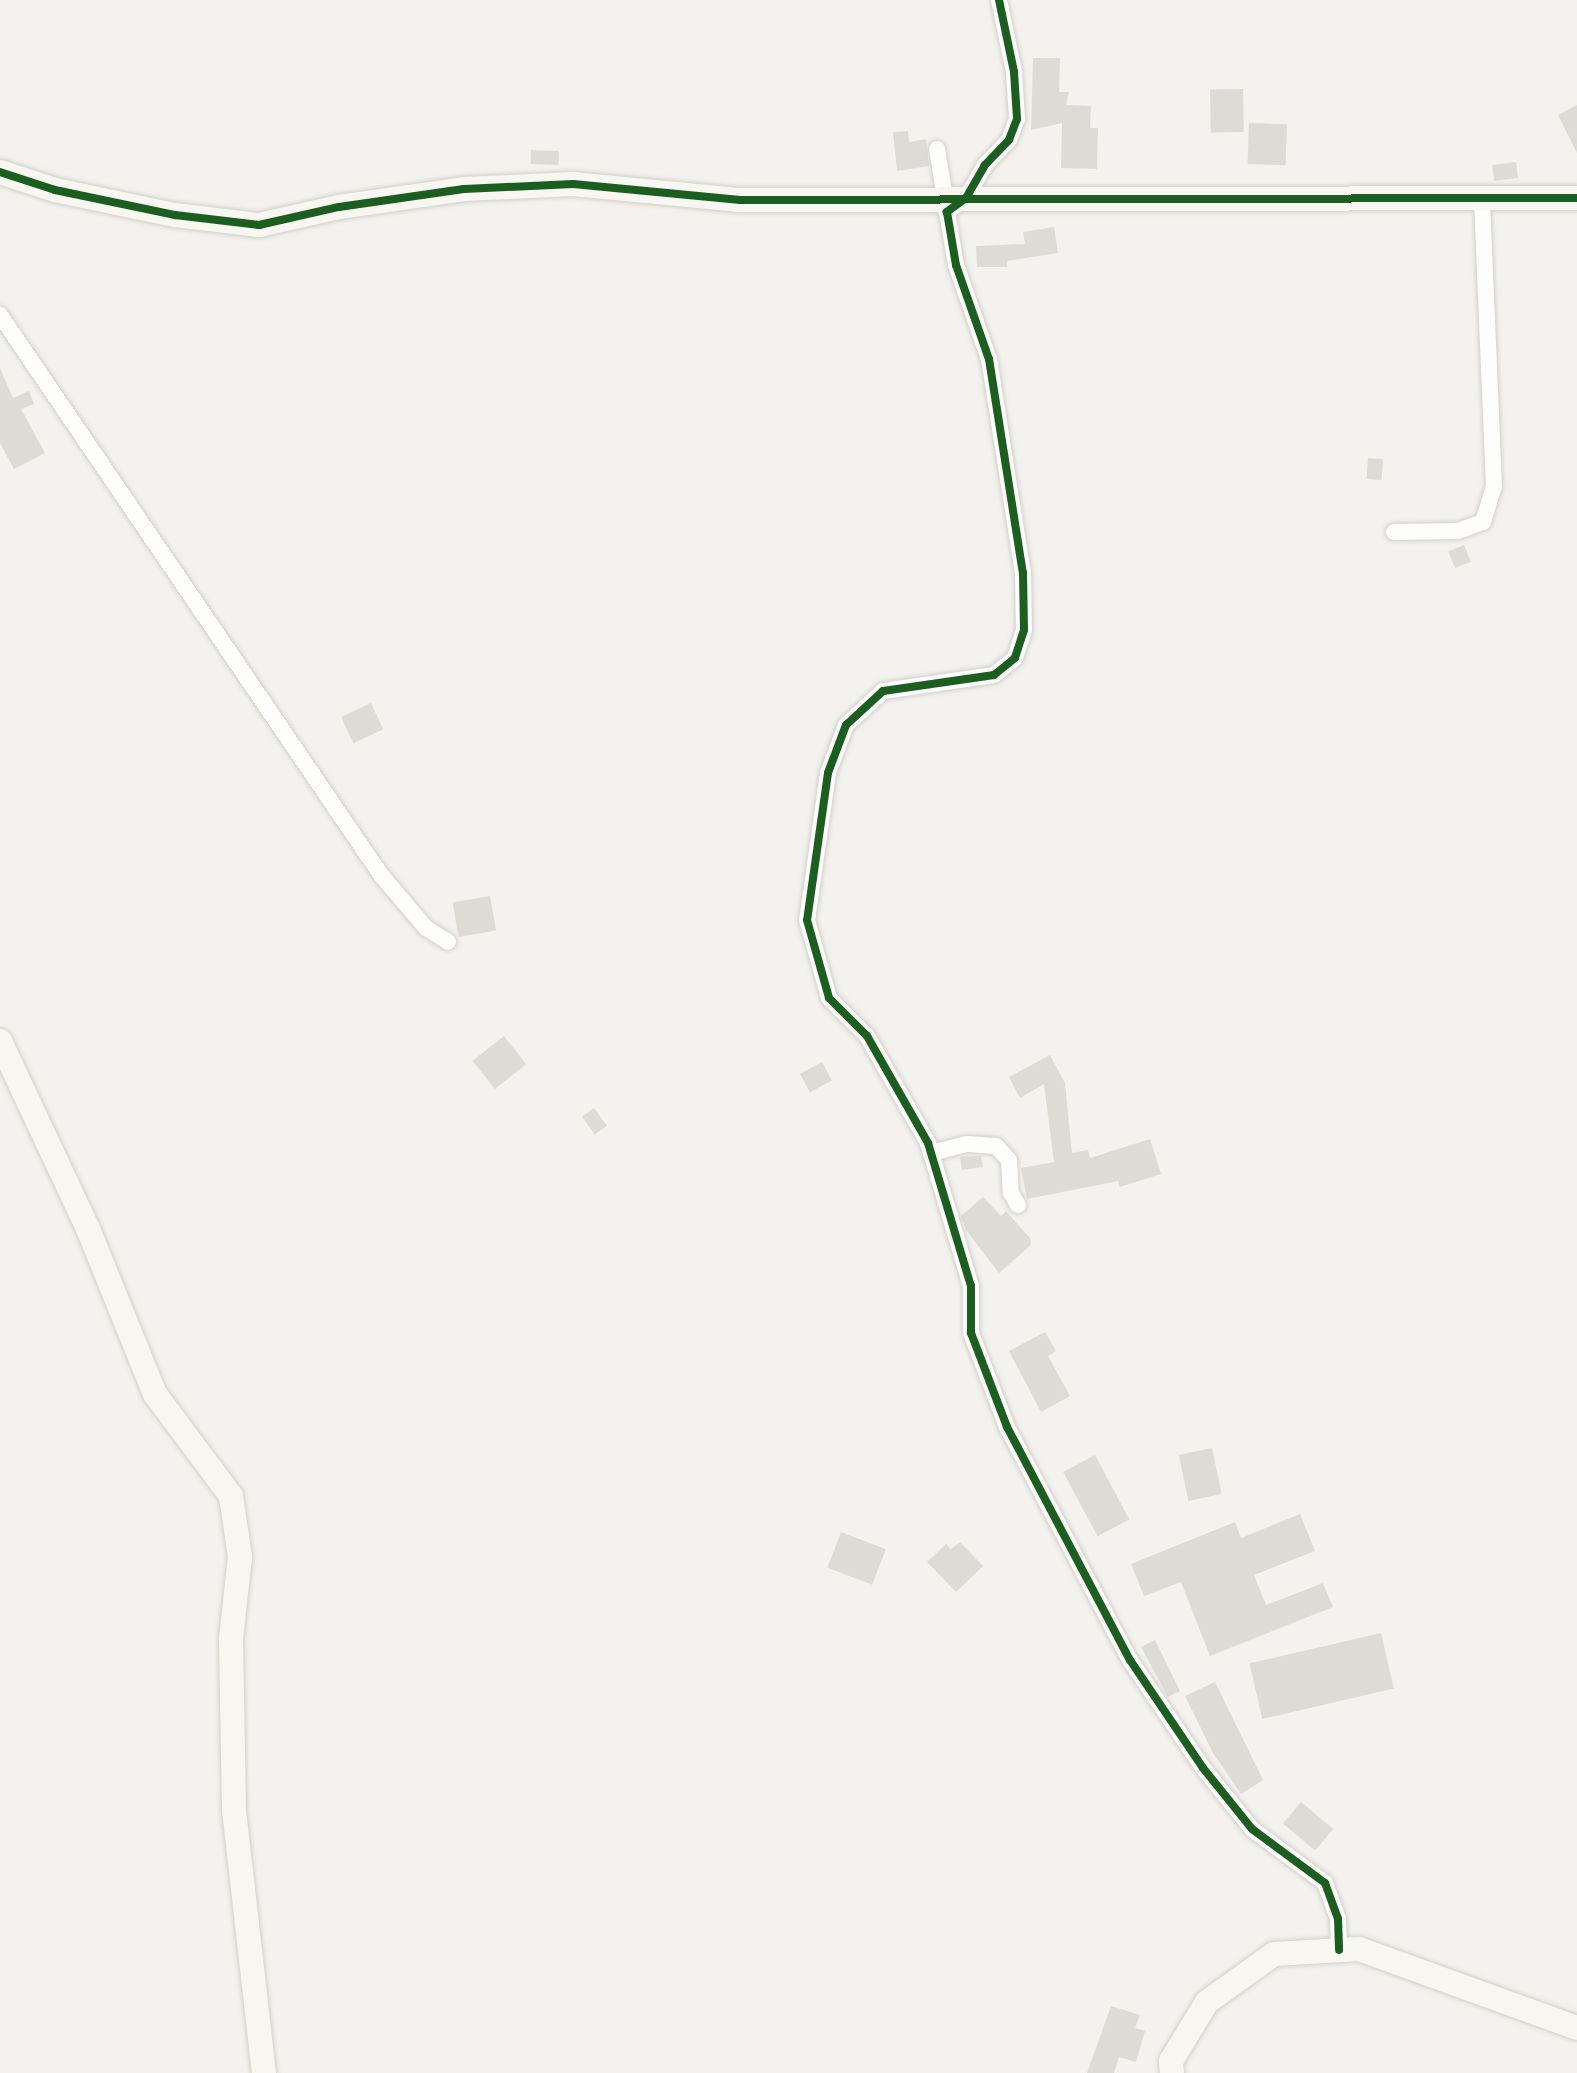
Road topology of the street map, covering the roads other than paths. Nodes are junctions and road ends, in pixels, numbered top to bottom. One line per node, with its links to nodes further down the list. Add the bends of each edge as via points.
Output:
1 (999, 0): 4 (street, via 1014,72 1017,119 1009,140)
2 (937, 149): 4 (street)
3 (0, 172): 4 (street, via 55,190 175,215 259,225 464,189 573,184 740,200)
4 (955, 198): 6 (street); 11 (street, via 947,212 956,265 989,359 1023,573 1024,630 1015,658 994,675 883,691 846,725 828,773 807,920 829,998 867,1036)
5 (1577, 198): 6 (street)
6 (1482, 200): 8 (street, via 1494,487 1483,522 1458,531)
7 (0, 315): 9 (street, via 381,875 426,928)
8 (1394, 532)
9 (448, 942)
10 (0, 1041): 15 (street, via 88,1229 155,1394 231,1496 240,1557 231,1639 234,1810)
11 (931, 1153): 12 (street, via 967,1144 996,1146 1009,1160 1011,1193); 13 (street, via 971,1286 971,1333 1007,1427 1130,1660 1203,1768 1252,1829 1325,1883 1338,1919)
12 (1018, 1205)
13 (1339, 1950): 14 (street, via 1359,1949); 16 (street, via 1274,1954 1207,2002 1171,2061)
14 (1577, 2028)
15 (264, 2073)
16 (1172, 2073)

